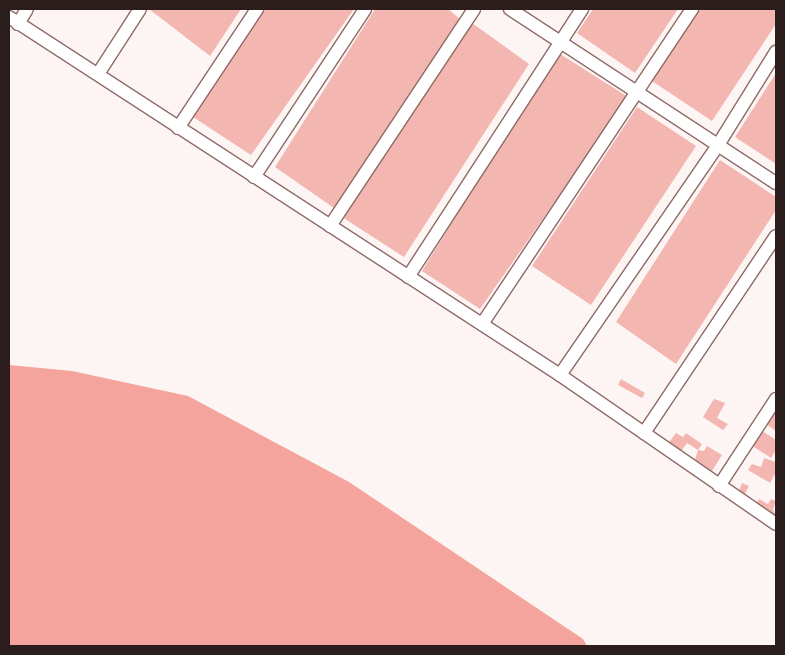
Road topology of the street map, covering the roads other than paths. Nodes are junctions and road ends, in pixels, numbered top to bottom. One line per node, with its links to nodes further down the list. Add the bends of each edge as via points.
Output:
1 (27, 9): 9 (street)
2 (140, 9): 12 (street)
3 (256, 9): 14 (street)
4 (365, 9): 16 (street)
5 (474, 9): 18 (street)
6 (510, 9): 10 (street)
7 (582, 9): 10 (street)
8 (692, 9): 13 (street)
9 (13, 20): 12 (street)
10 (561, 42): 13 (street); 20 (street)
11 (776, 52): 15 (street)
12 (98, 74): 14 (street)
13 (639, 93): 15 (street); 21 (street)
14 (178, 128): 16 (street)
15 (718, 144): 17 (street); 22 (street)
16 (254, 177): 18 (street)
17 (776, 183)
18 (330, 226): 20 (street)
19 (776, 236): 24 (street)
20 (408, 276): 21 (street)
21 (482, 324): 22 (street)
22 (560, 375): 24 (street)
23 (776, 399): 25 (street)
24 (644, 433): 25 (street)
25 (719, 486): 26 (street)
26 (776, 524)

